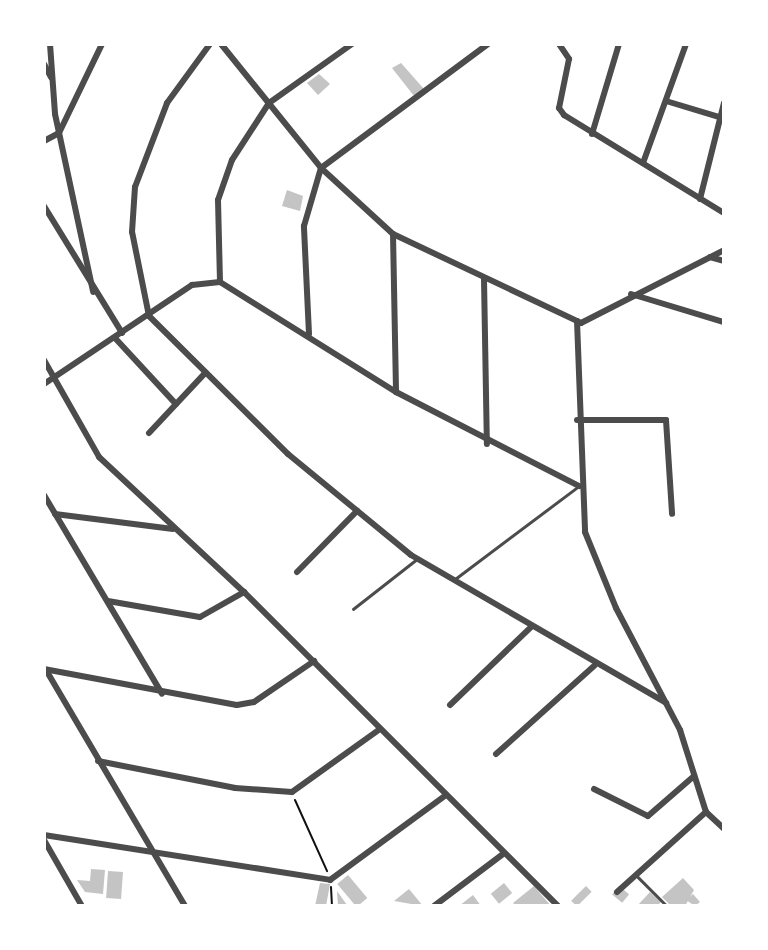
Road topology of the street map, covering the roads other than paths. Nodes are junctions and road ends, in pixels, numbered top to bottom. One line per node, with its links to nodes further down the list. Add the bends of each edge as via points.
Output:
1 (50, 44): 11 (street)
2 (102, 44): 16 (street)
3 (209, 44): 32 (street, via 167,103 135,187 132,232)
4 (221, 44): 13 (street)
5 (352, 44): 13 (street)
6 (488, 44): 20 (street)
7 (559, 44): 17 (street, via 569,59 559,108)
8 (619, 44): 17 (street)
9 (686, 44): 12 (street)
10 (44, 64): 11 (street)
11 (52, 79): 16 (street)
12 (666, 101): 15 (street); 19 (street)
13 (270, 103): 20 (street); 29 (street, via 220,190)
14 (724, 103): 15 (street)
15 (719, 117): 21 (street)
16 (59, 132): 18 (street); 30 (street)
17 (592, 134): 19 (street)
18 (44, 141)
19 (643, 163): 21 (street)
20 (321, 168): 24 (street); 36 (street, via 304,226)
21 (699, 199): 23 (street)
22 (44, 206): 30 (street)
23 (724, 212)
24 (393, 234): 28 (street); 42 (street)
25 (724, 250): 26 (street)
26 (710, 257): 27 (street); 31 (street)
27 (724, 261)
28 (484, 279): 33 (street); 46 (street)
29 (220, 282): 32 (street, via 195,283); 36 (street)
30 (93, 292): 35 (street)
31 (631, 295): 33 (street, via 590,324); 34 (street)
32 (149, 316): 35 (street); 39 (street)
33 (578, 321): 44 (street)
34 (724, 322)
35 (122, 332): 37 (street)
36 (309, 334): 42 (street)
37 (115, 338): 40 (street); 43 (street)
38 (44, 360): 40 (street)
39 (206, 372): 43 (street); 49 (street, via 288,454)
40 (54, 378): 41 (street); 52 (street, via 99,457)
41 (44, 384)
42 (396, 392): 46 (street)
43 (176, 404): 45 (street)
44 (577, 420): 47 (street); 51 (street, via 666,420)
45 (149, 433)
46 (487, 444): 47 (street)
47 (579, 486): 55 (lane); 64 (street, via 588,542)
48 (44, 495): 50 (street)
49 (357, 511): 53 (street); 54 (street)
50 (55, 514): 52 (street); 57 (street)
51 (672, 514)
52 (175, 530): 56 (street)
53 (417, 559): 55 (street); 58 (lane)
54 (297, 572)
55 (452, 582): 59 (street)
56 (244, 592): 57 (street, via 200,617); 60 (street)
57 (108, 601): 63 (street)
58 (353, 609)
59 (531, 627): 61 (street); 65 (street)
60 (314, 661): 63 (street, via 246,705); 66 (street)
61 (594, 666): 64 (street); 67 (street)
62 (44, 668): 63 (street); 68 (street)
63 (162, 694)
64 (666, 703): 69 (street)
65 (450, 705)
66 (380, 729): 68 (street, via 292,792 214,785); 71 (street)
67 (496, 754)
68 (98, 761): 76 (street)
69 (694, 776): 70 (street, via 648,816); 72 (street)
70 (594, 789)
71 (446, 795): 76 (street, via 330,880); 77 (street)
72 (706, 811): 73 (street); 78 (street)
73 (724, 829)
74 (44, 835): 76 (street)
75 (44, 840): 80 (street)
76 (155, 853): 81 (street)
77 (503, 854): 82 (street); 83 (street)
78 (638, 877): 79 (street); 84 (lane)
79 (617, 892)
80 (82, 906)
81 (185, 906)
82 (434, 906)
83 (558, 906)
84 (667, 906)

